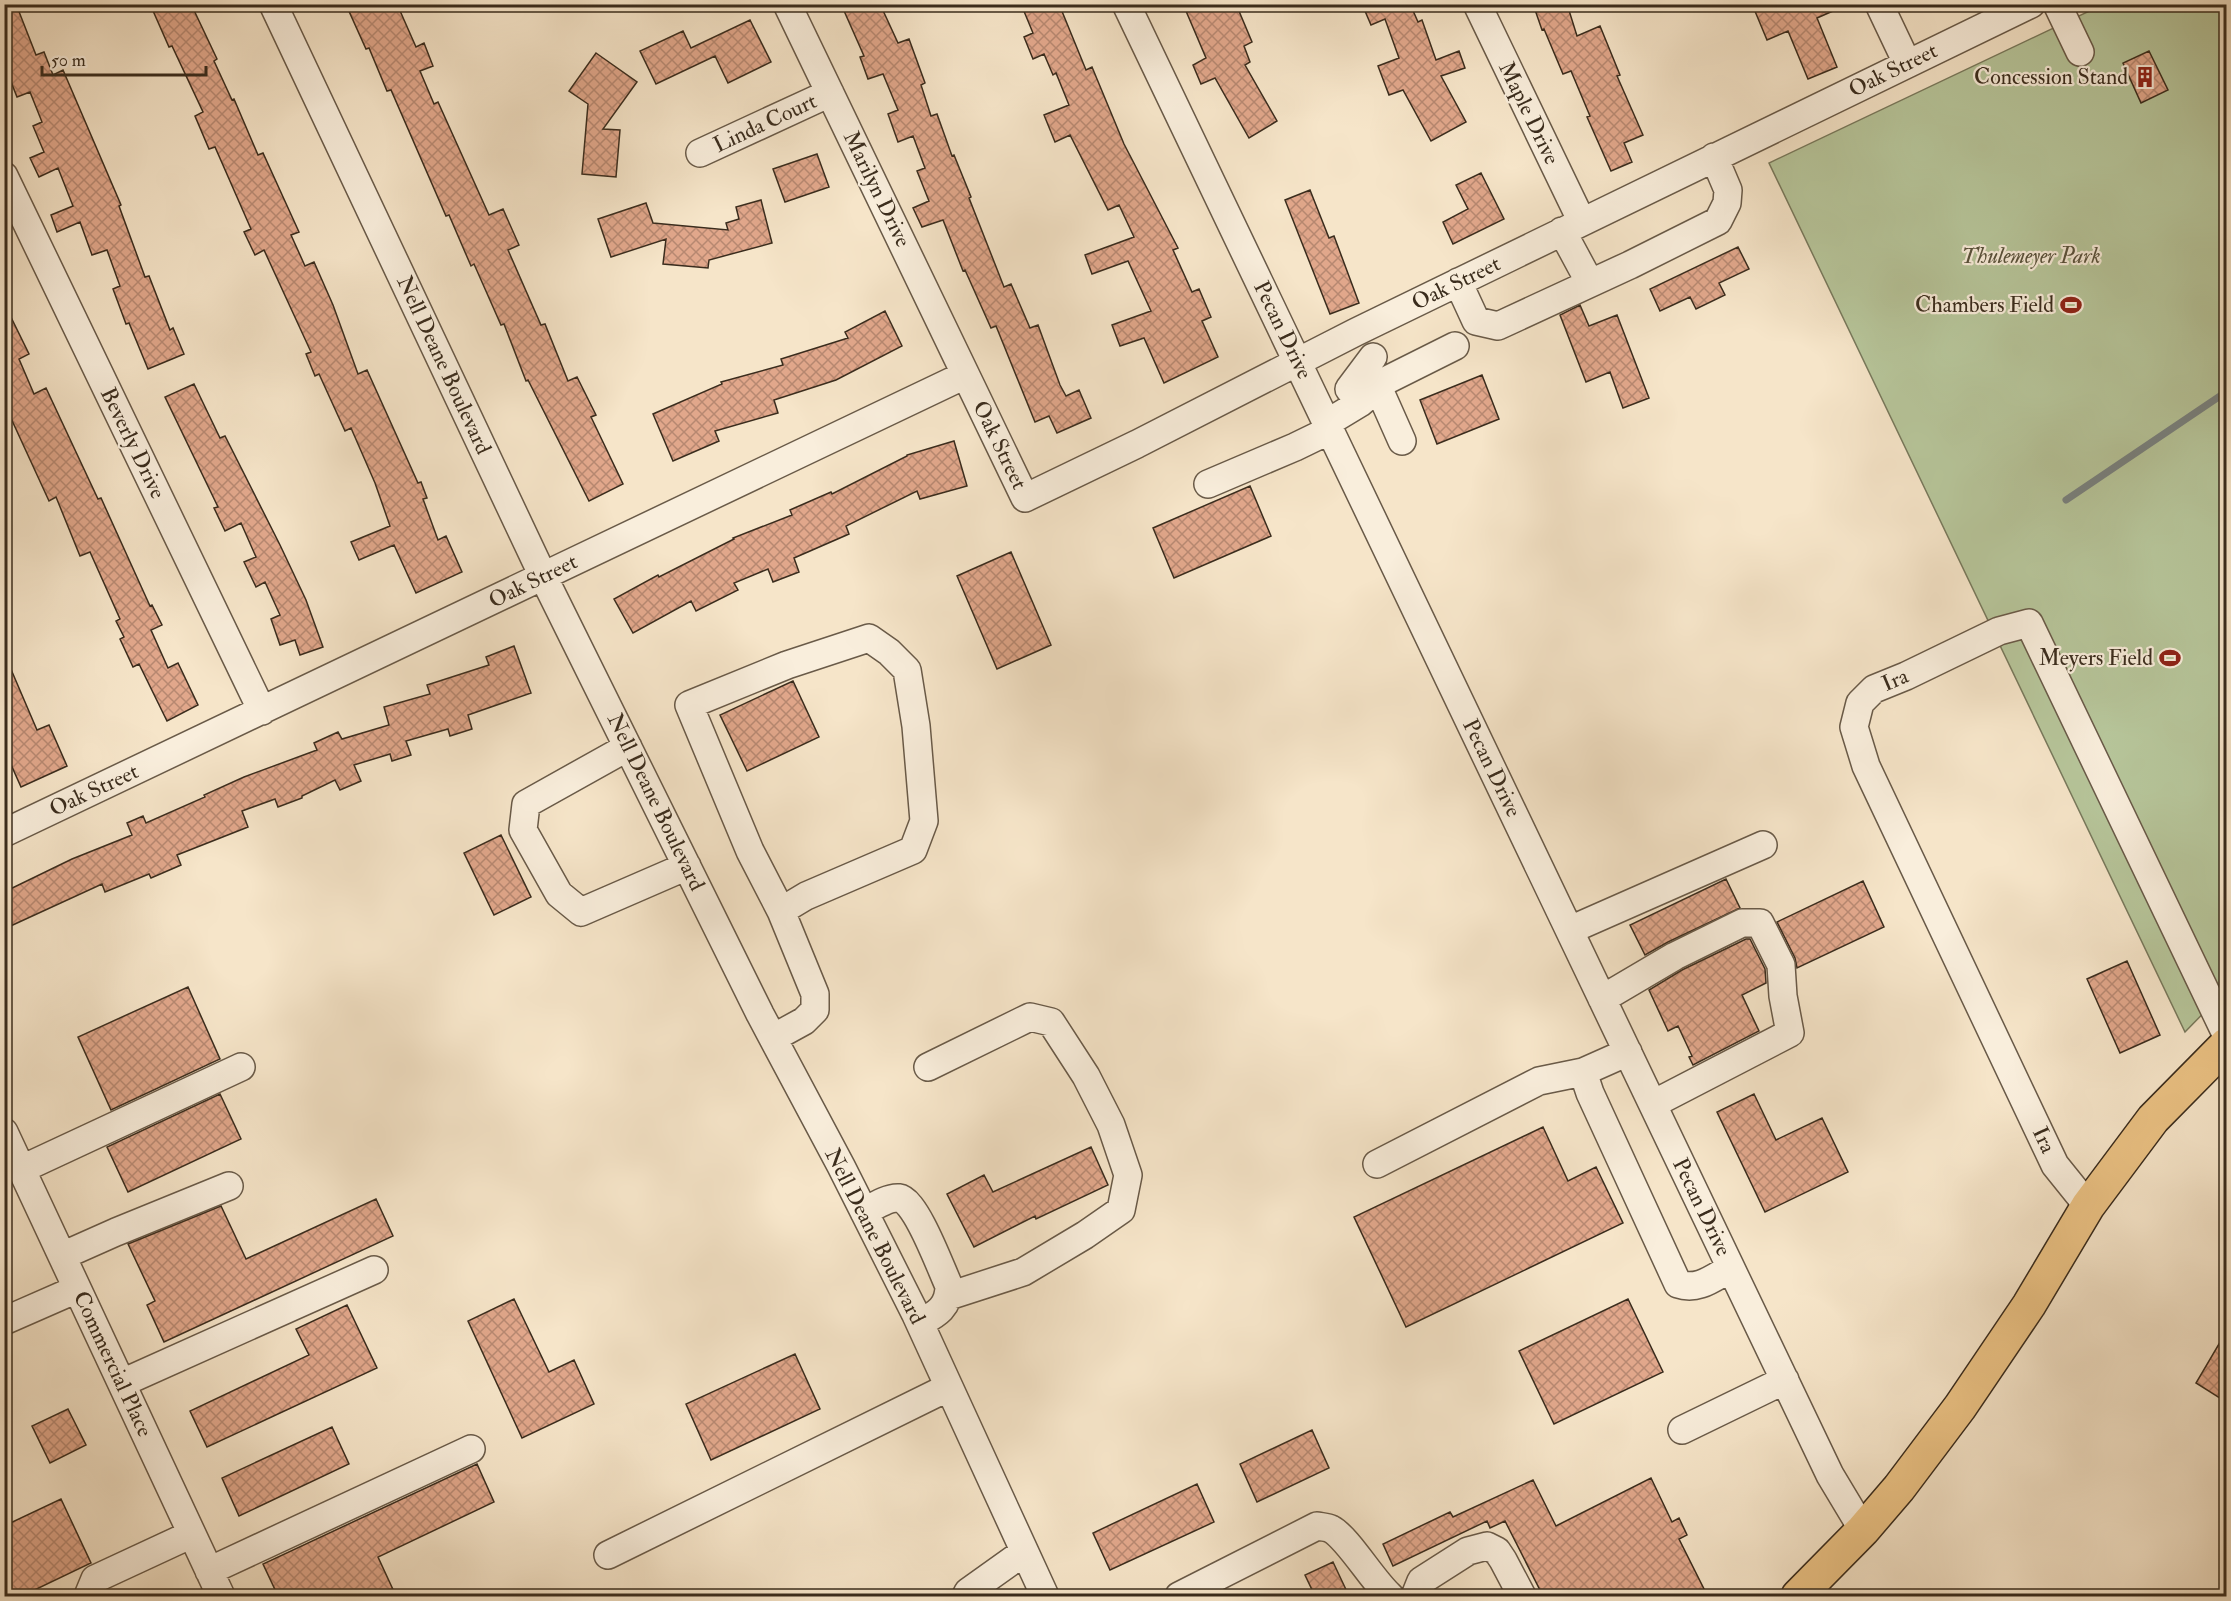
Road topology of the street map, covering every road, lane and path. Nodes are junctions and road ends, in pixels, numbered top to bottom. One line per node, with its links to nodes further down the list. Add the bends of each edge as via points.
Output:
1 (273, 4): 25 (street, Nell Deane Boulevard)
2 (787, 4): 10 (street, Marilyn Drive)
3 (1126, 4): 19 (street, Pecan Drive)
4 (1477, 4): 14 (street, Maple Drive)
5 (1879, 4): 9 (street)
6 (2031, 4): 9 (street, Oak Street)
7 (2057, 4): 8 (street)
8 (2080, 52)
9 (1907, 63): 12 (street, Oak Street)
10 (830, 93): 11 (street, Linda Court); 20 (street, Marilyn Drive)
11 (699, 153)
12 (1714, 157): 14 (street, Oak Street); 16 (street, via 1728,190 1727,203 1718,221)
13 (4, 176): 26 (street, Beverly Drive)
14 (1572, 226): 15 (street, Oak Street); 16 (street, Maple Drive)
15 (1458, 282): 16 (street, via 1476,321 1498,326); 17 (street, Oak Street)
16 (1590, 283)
17 (1356, 332): 19 (street, Oak Street); 21 (street)
18 (1455, 346): 21 (street)
19 (1297, 361): 20 (street, Oak Street, via 1025,498); 22 (street, Pecan Drive)
20 (965, 375): 25 (street, Oak Street)
21 (1374, 382): 22 (street); 23 (street)
22 (1329, 426): 24 (street, via 1295,447); 32 (street, Pecan Drive)
23 (1402, 441)
24 (1208, 484)
25 (543, 576): 26 (street, Oak Street); 27 (street, Nell Deane Boulevard)
26 (262, 711): 28 (street, Oak Street)
27 (628, 747): 30 (street, Nell Deane Boulevard); 30 (street, via 526,804 523,830 559,894 581,912)
28 (4, 833)
29 (1763, 845): 32 (street)
30 (687, 866): 35 (street, Nell Deane Boulevard)
31 (781, 912): 31 (street, via 750,851 689,705 786,665 869,638 907,670 924,821 913,850 806,896); 35 (street, via 815,994 815,1010 804,1021)
32 (1570, 930): 33 (street, Pecan Drive)
33 (1602, 999): 37 (street, Pecan Drive); 41 (street, via 1742,923 1760,923 1781,965 1790,1033)
34 (2226, 1034): 46 (street, Ira, via 2029,623 1999,631 1874,689 1860,703 1854,727 1866,766 2055,1165)
35 (773, 1038): 47 (street, Nell Deane Boulevard)
36 (2226, 1045): 46 (main road, via 2153,1119)
37 (1628, 1052): 40 (street); 41 (street, Pecan Drive)
38 (241, 1067): 44 (street)
39 (928, 1067): 52 (street, via 1030,1017 1051,1022 1096,1095 1128,1175 1121,1210 1085,1235 1023,1272)
40 (1582, 1072): 43 (street, via 1539,1081); 49 (street, via 1678,1284 1698,1286)
41 (1653, 1104): 49 (street, Pecan Drive)
42 (4, 1132): 44 (street, Commercial Place)
43 (1377, 1164)
44 (22, 1169): 48 (street, Commercial Place)
45 (229, 1186): 48 (street)
46 (2088, 1206): 60 (main road, via 2029,1305 1960,1407)
47 (864, 1212): 52 (street, via 891,1199 908,1202 949,1286); 54 (street, Nell Deane Boulevard)
48 (62, 1256): 51 (street, Commercial Place)
49 (1731, 1268): 55 (street, Pecan Drive)
50 (374, 1270): 56 (street)
51 (78, 1289): 53 (street); 56 (street, Commercial Place)
52 (949, 1296): 54 (street, via 938,1314)
53 (4, 1321)
54 (920, 1323): 57 (street, Nell Deane Boulevard)
55 (1785, 1380): 58 (street); 60 (street, Pecan Drive, via 1830,1475)
56 (122, 1383): 61 (street, Commercial Place)
57 (949, 1387): 62 (street, Nell Deane Boulevard); 63 (street)
58 (1682, 1430)
59 (471, 1449): 64 (street)
60 (1863, 1530): 73 (main road)
61 (192, 1534): 64 (street, Commercial Place); 65 (street, via 95,1579)
62 (1024, 1552): 67 (street); 68 (street, Nell Deane Boulevard)
63 (608, 1555)
64 (209, 1571): 66 (street, Commercial Place)
65 (88, 1596)
66 (221, 1596)
67 (966, 1596)
68 (1045, 1596)
69 (1179, 1596): 70 (street, via 1317,1526 1330,1528 1341,1536)
70 (1390, 1596)
71 (1415, 1596): 72 (street, via 1421,1581 1468,1551 1487,1546 1497,1551)
72 (1522, 1596)
73 (1798, 1596)

